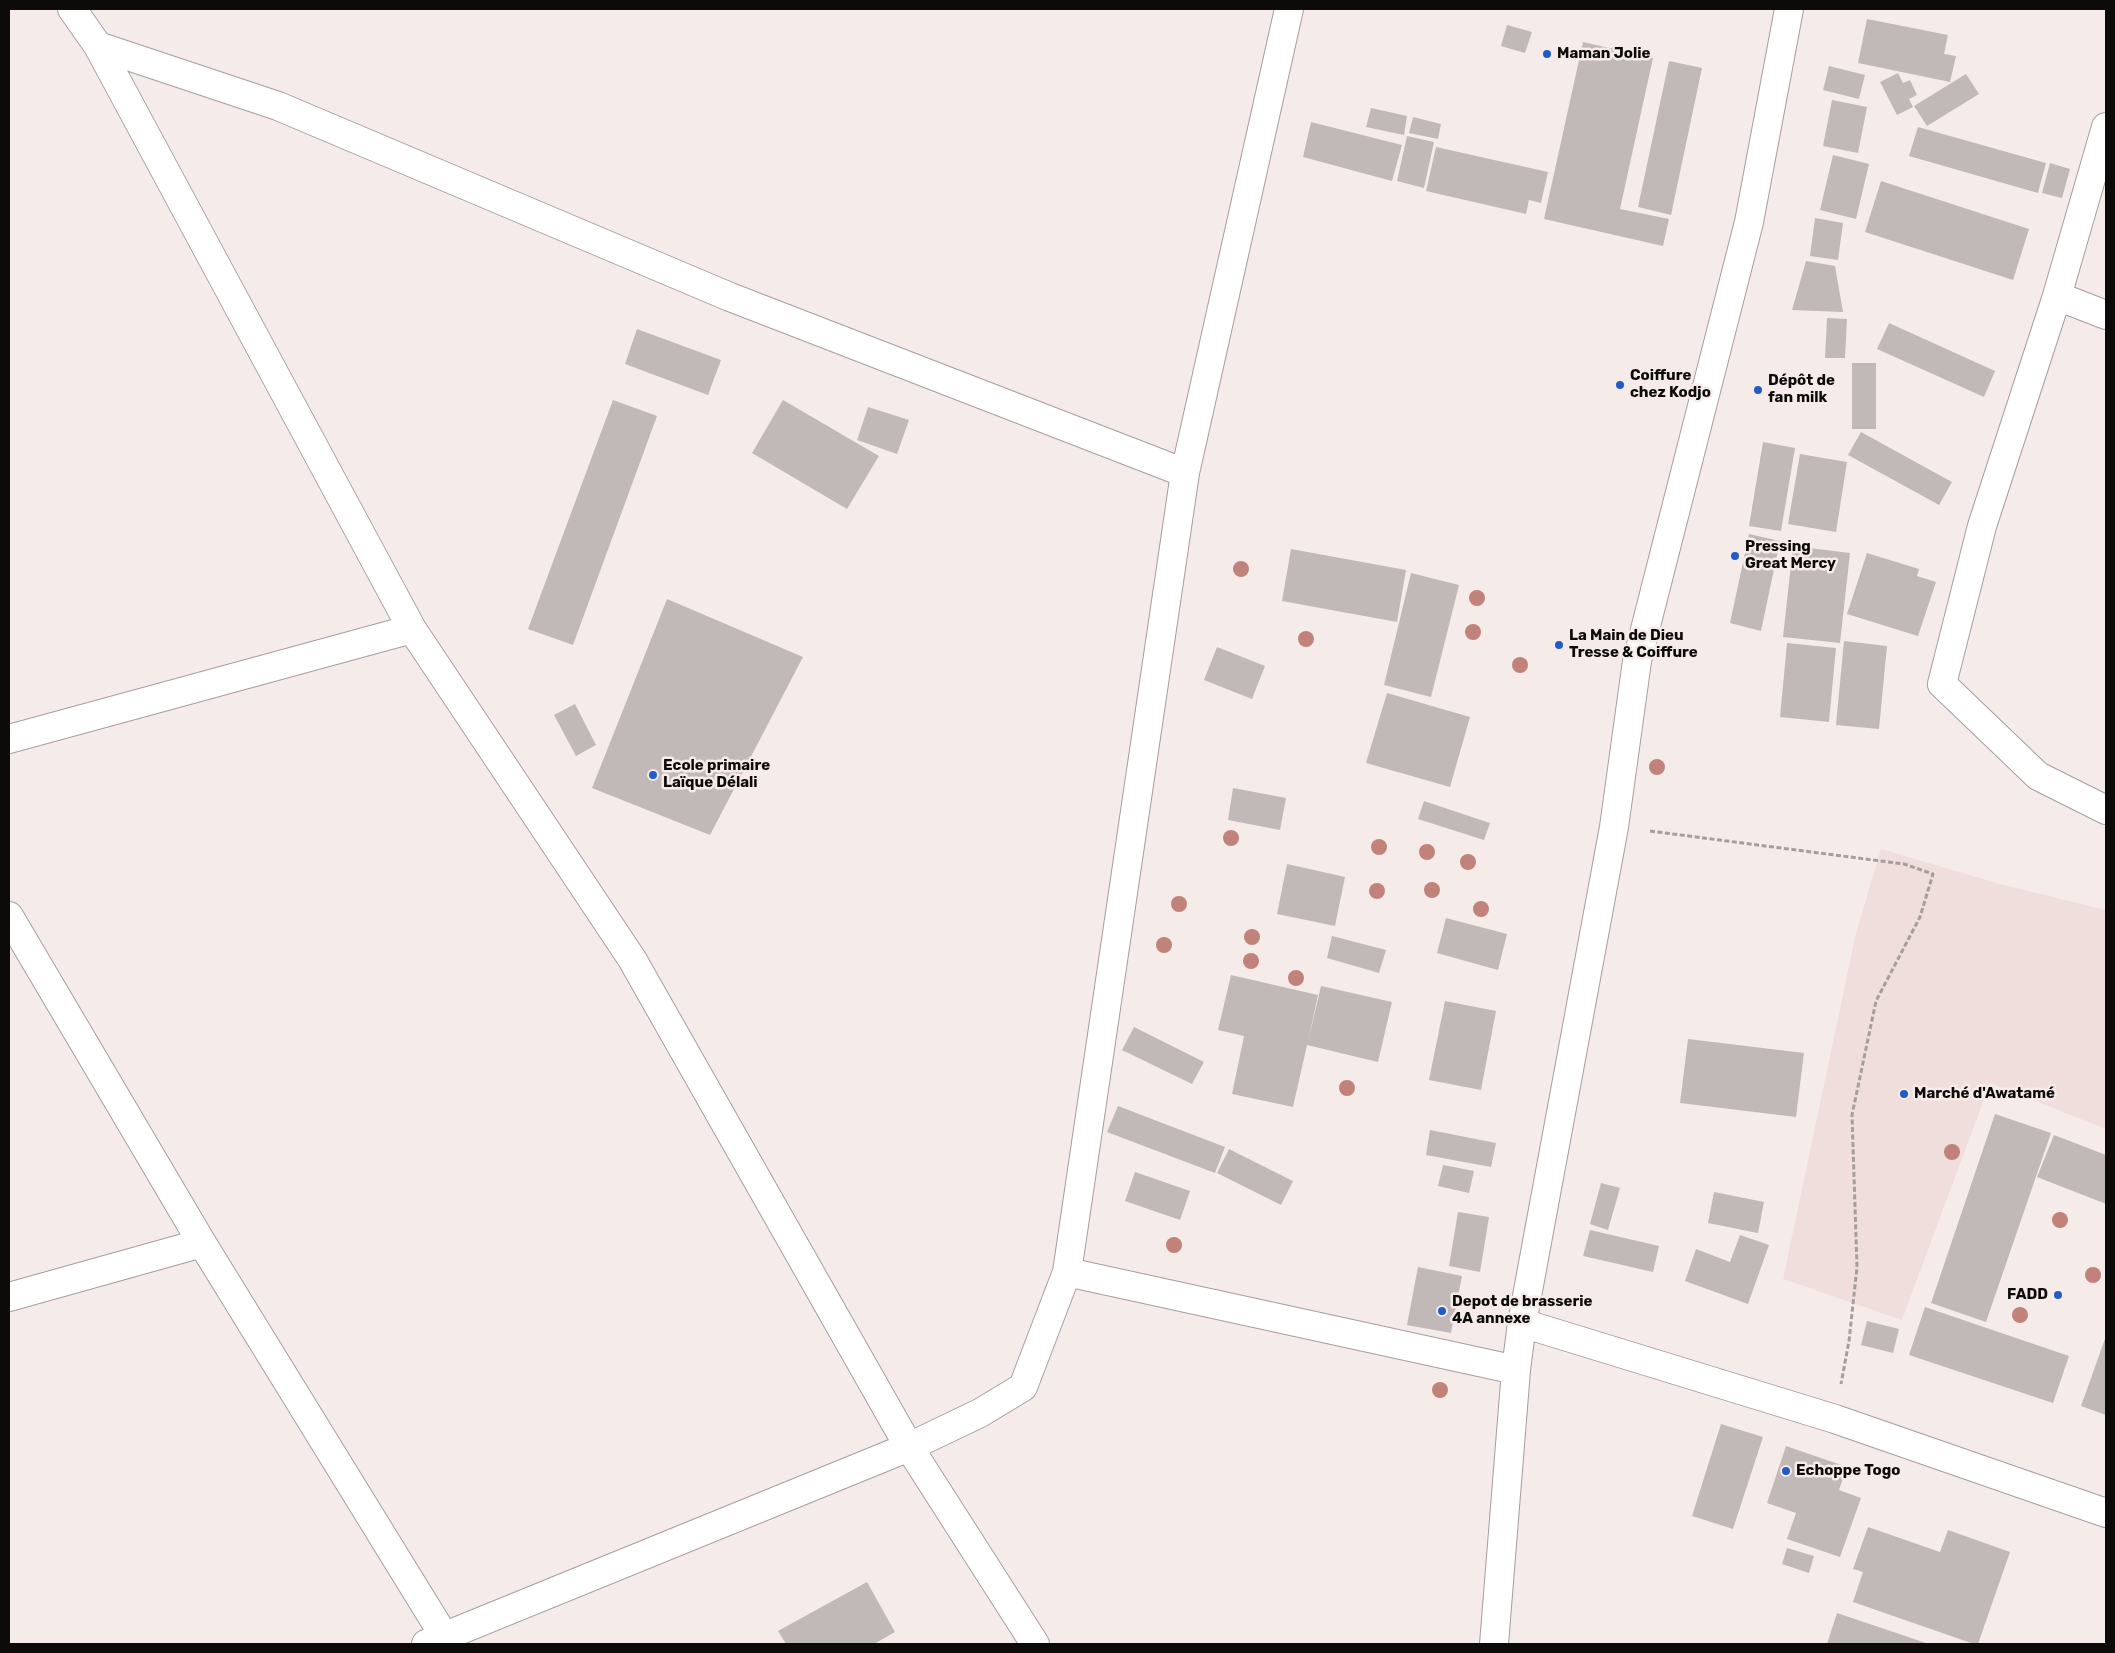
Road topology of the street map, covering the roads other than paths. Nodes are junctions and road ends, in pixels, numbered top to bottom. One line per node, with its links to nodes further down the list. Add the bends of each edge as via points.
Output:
1 (72, 9): 4 (street)
2 (1289, 9): 8 (street)
3 (1790, 9): 16 (street, via 1749,222 1637,661 1614,826)
4 (98, 46): 8 (street, via 278,106 730,297); 9 (street)
5 (2106, 127): 6 (street)
6 (2057, 296): 7 (street); 11 (street, via 1982,526 1942,684 2038,776)
7 (2106, 315)
8 (1185, 473): 14 (street)
9 (412, 629): 10 (street); 18 (street, via 632,959)
10 (9, 739)
11 (2106, 810)
12 (9, 916): 13 (street)
13 (202, 1243): 15 (street); 20 (street)
14 (1067, 1272): 17 (street); 18 (street, via 1023,1387 980,1413)
15 (9, 1297)
16 (1522, 1323): 17 (street); 19 (street, via 1835,1419)
17 (1516, 1370): 22 (street)
18 (909, 1446): 20 (street); 21 (street)
19 (2106, 1512)
20 (440, 1642)
21 (1035, 1644)
22 (1494, 1644)

